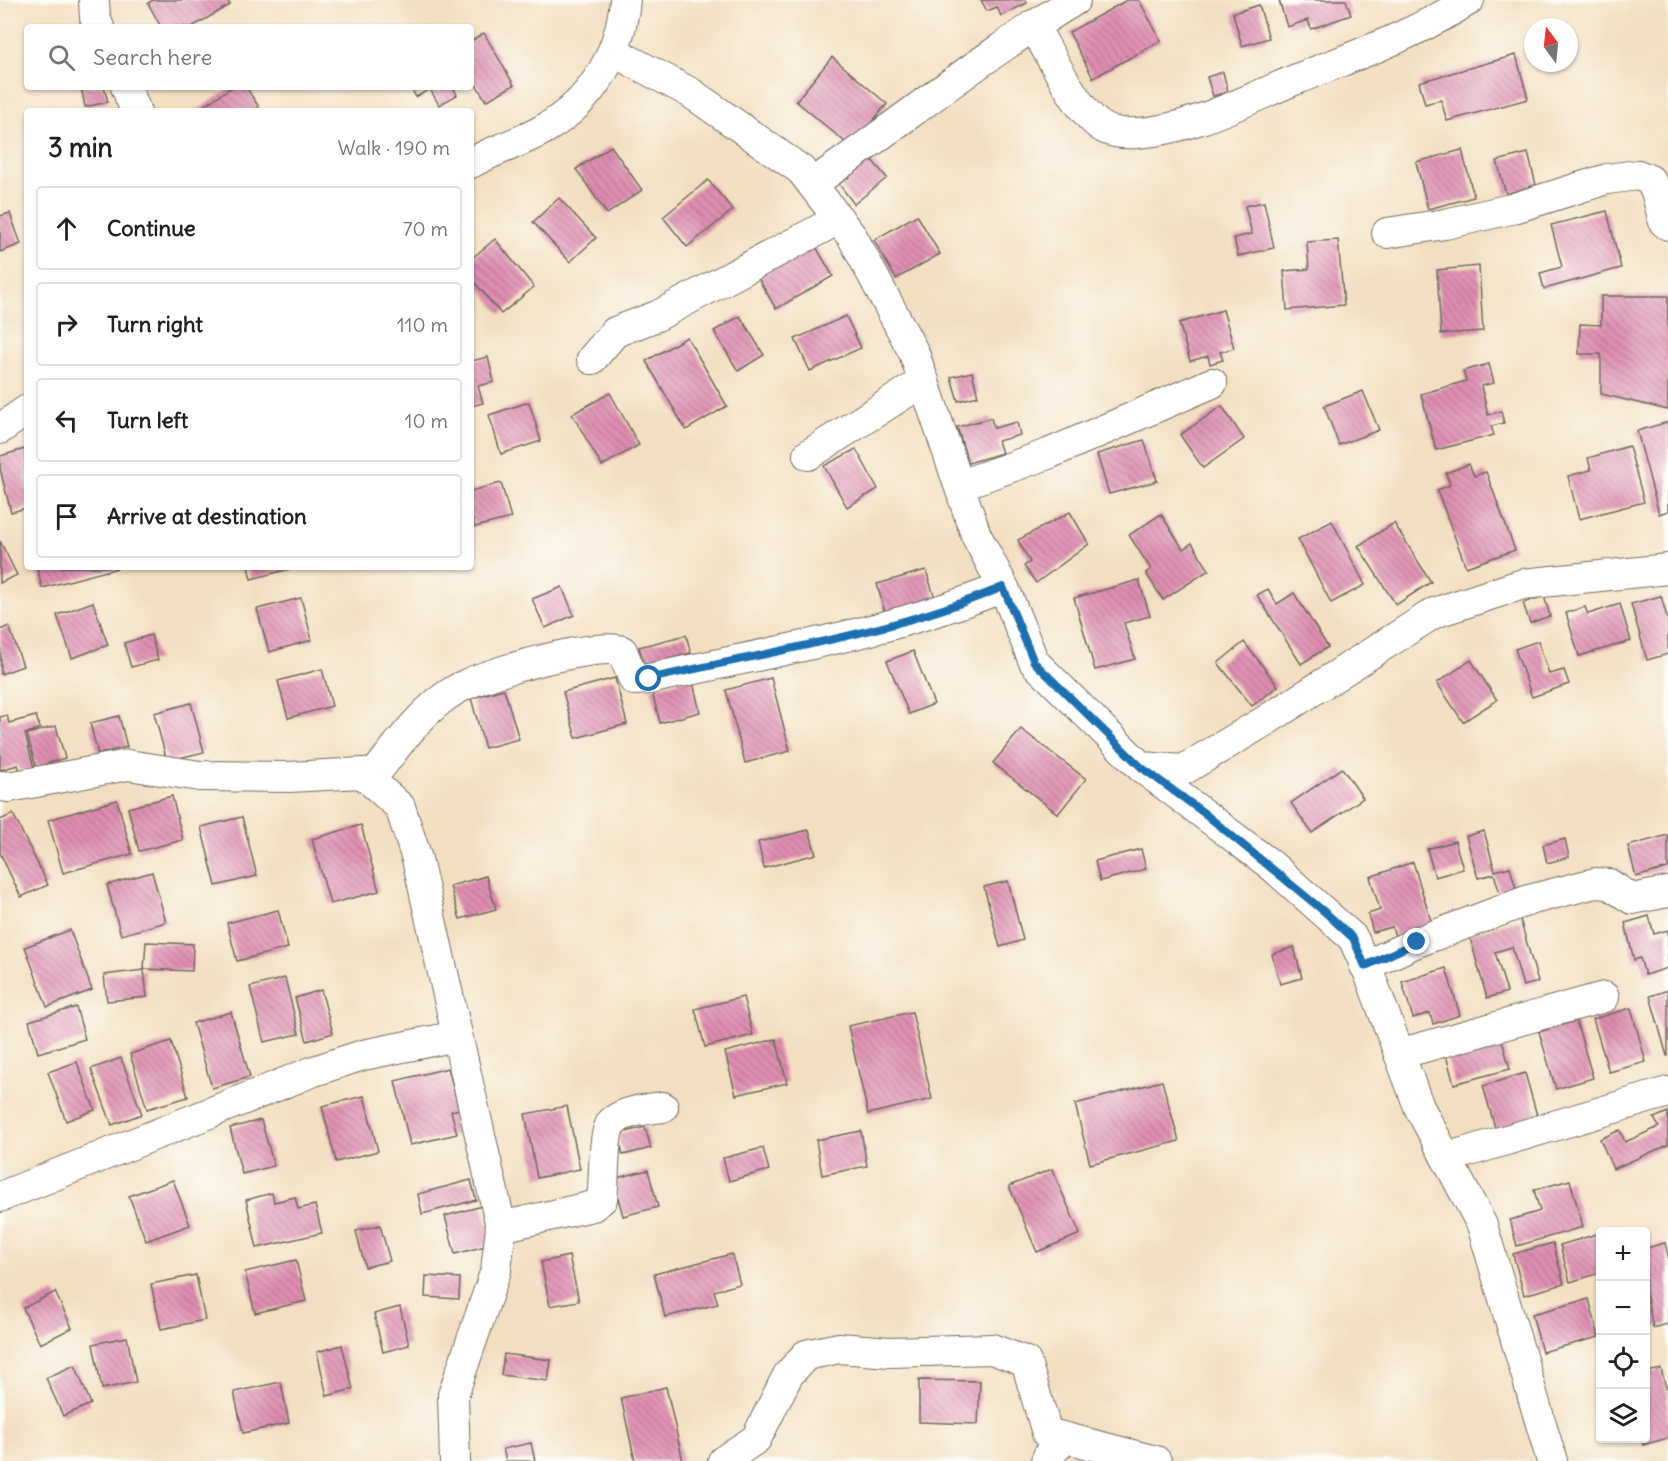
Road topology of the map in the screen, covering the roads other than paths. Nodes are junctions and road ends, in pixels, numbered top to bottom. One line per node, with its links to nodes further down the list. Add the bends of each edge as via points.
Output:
1 (625, 0): 5 (street)
2 (1076, 0): 4 (street)
3 (1469, 0): 4 (street, via 1382,45 1216,112 1137,134 1102,127 1087,113)
4 (1033, 26): 9 (street)
5 (614, 52): 8 (street, via 584,100 546,128); 9 (street, via 691,93 801,170)
6 (127, 90): 7 (street)
7 (135, 108)
8 (474, 162)
9 (812, 184): 10 (street)
10 (839, 219): 13 (street, via 657,316 615,332); 14 (street, via 914,353)
11 (1668, 225): 12 (street, via 1650,180 1638,175 1607,179 1512,209)
12 (1387, 234)
13 (592, 359)
14 (924, 381): 18 (street); 19 (street)
15 (1212, 383): 19 (street, via 1048,454)
16 (24, 412): 17 (street)
17 (0, 429)
18 (808, 455)
19 (960, 486): 21 (street, via 976,535)
20 (1668, 569): 22 (street, via 1523,584 1434,613 1183,770)
21 (1003, 587): 22 (street, via 1034,662); 23 (street, via 917,618 649,679 634,680 622,651 614,648 568,654 505,670 466,684 430,709)
22 (1141, 767): 26 (street, via 1326,913 1353,938)
23 (370, 780): 24 (street, via 362,773 200,776 128,765); 28 (street, via 400,807 417,859)
24 (0, 786)
25 (1668, 892): 26 (street, via 1632,898 1609,884 1595,883 1529,900)
26 (1365, 966): 29 (street)
27 (1604, 997): 29 (street)
28 (457, 1036): 33 (street, via 363,1054 314,1071); 34 (street)
29 (1399, 1054): 32 (street, via 1419,1107)
30 (1668, 1092): 32 (street)
31 (663, 1107): 34 (street, via 612,1121 606,1131 602,1199 593,1206)
32 (1446, 1158): 40 (street, via 1482,1225)
33 (0, 1197)
34 (501, 1227): 36 (street, via 496,1270 453,1395)
35 (1066, 1438): 37 (street, via 1047,1433 1026,1362 992,1349 890,1352 839,1348 806,1355 788,1375 756,1439); 38 (street); 39 (street)
36 (455, 1461)
37 (723, 1461)
38 (1046, 1461)
39 (1156, 1461)
40 (1552, 1461)

